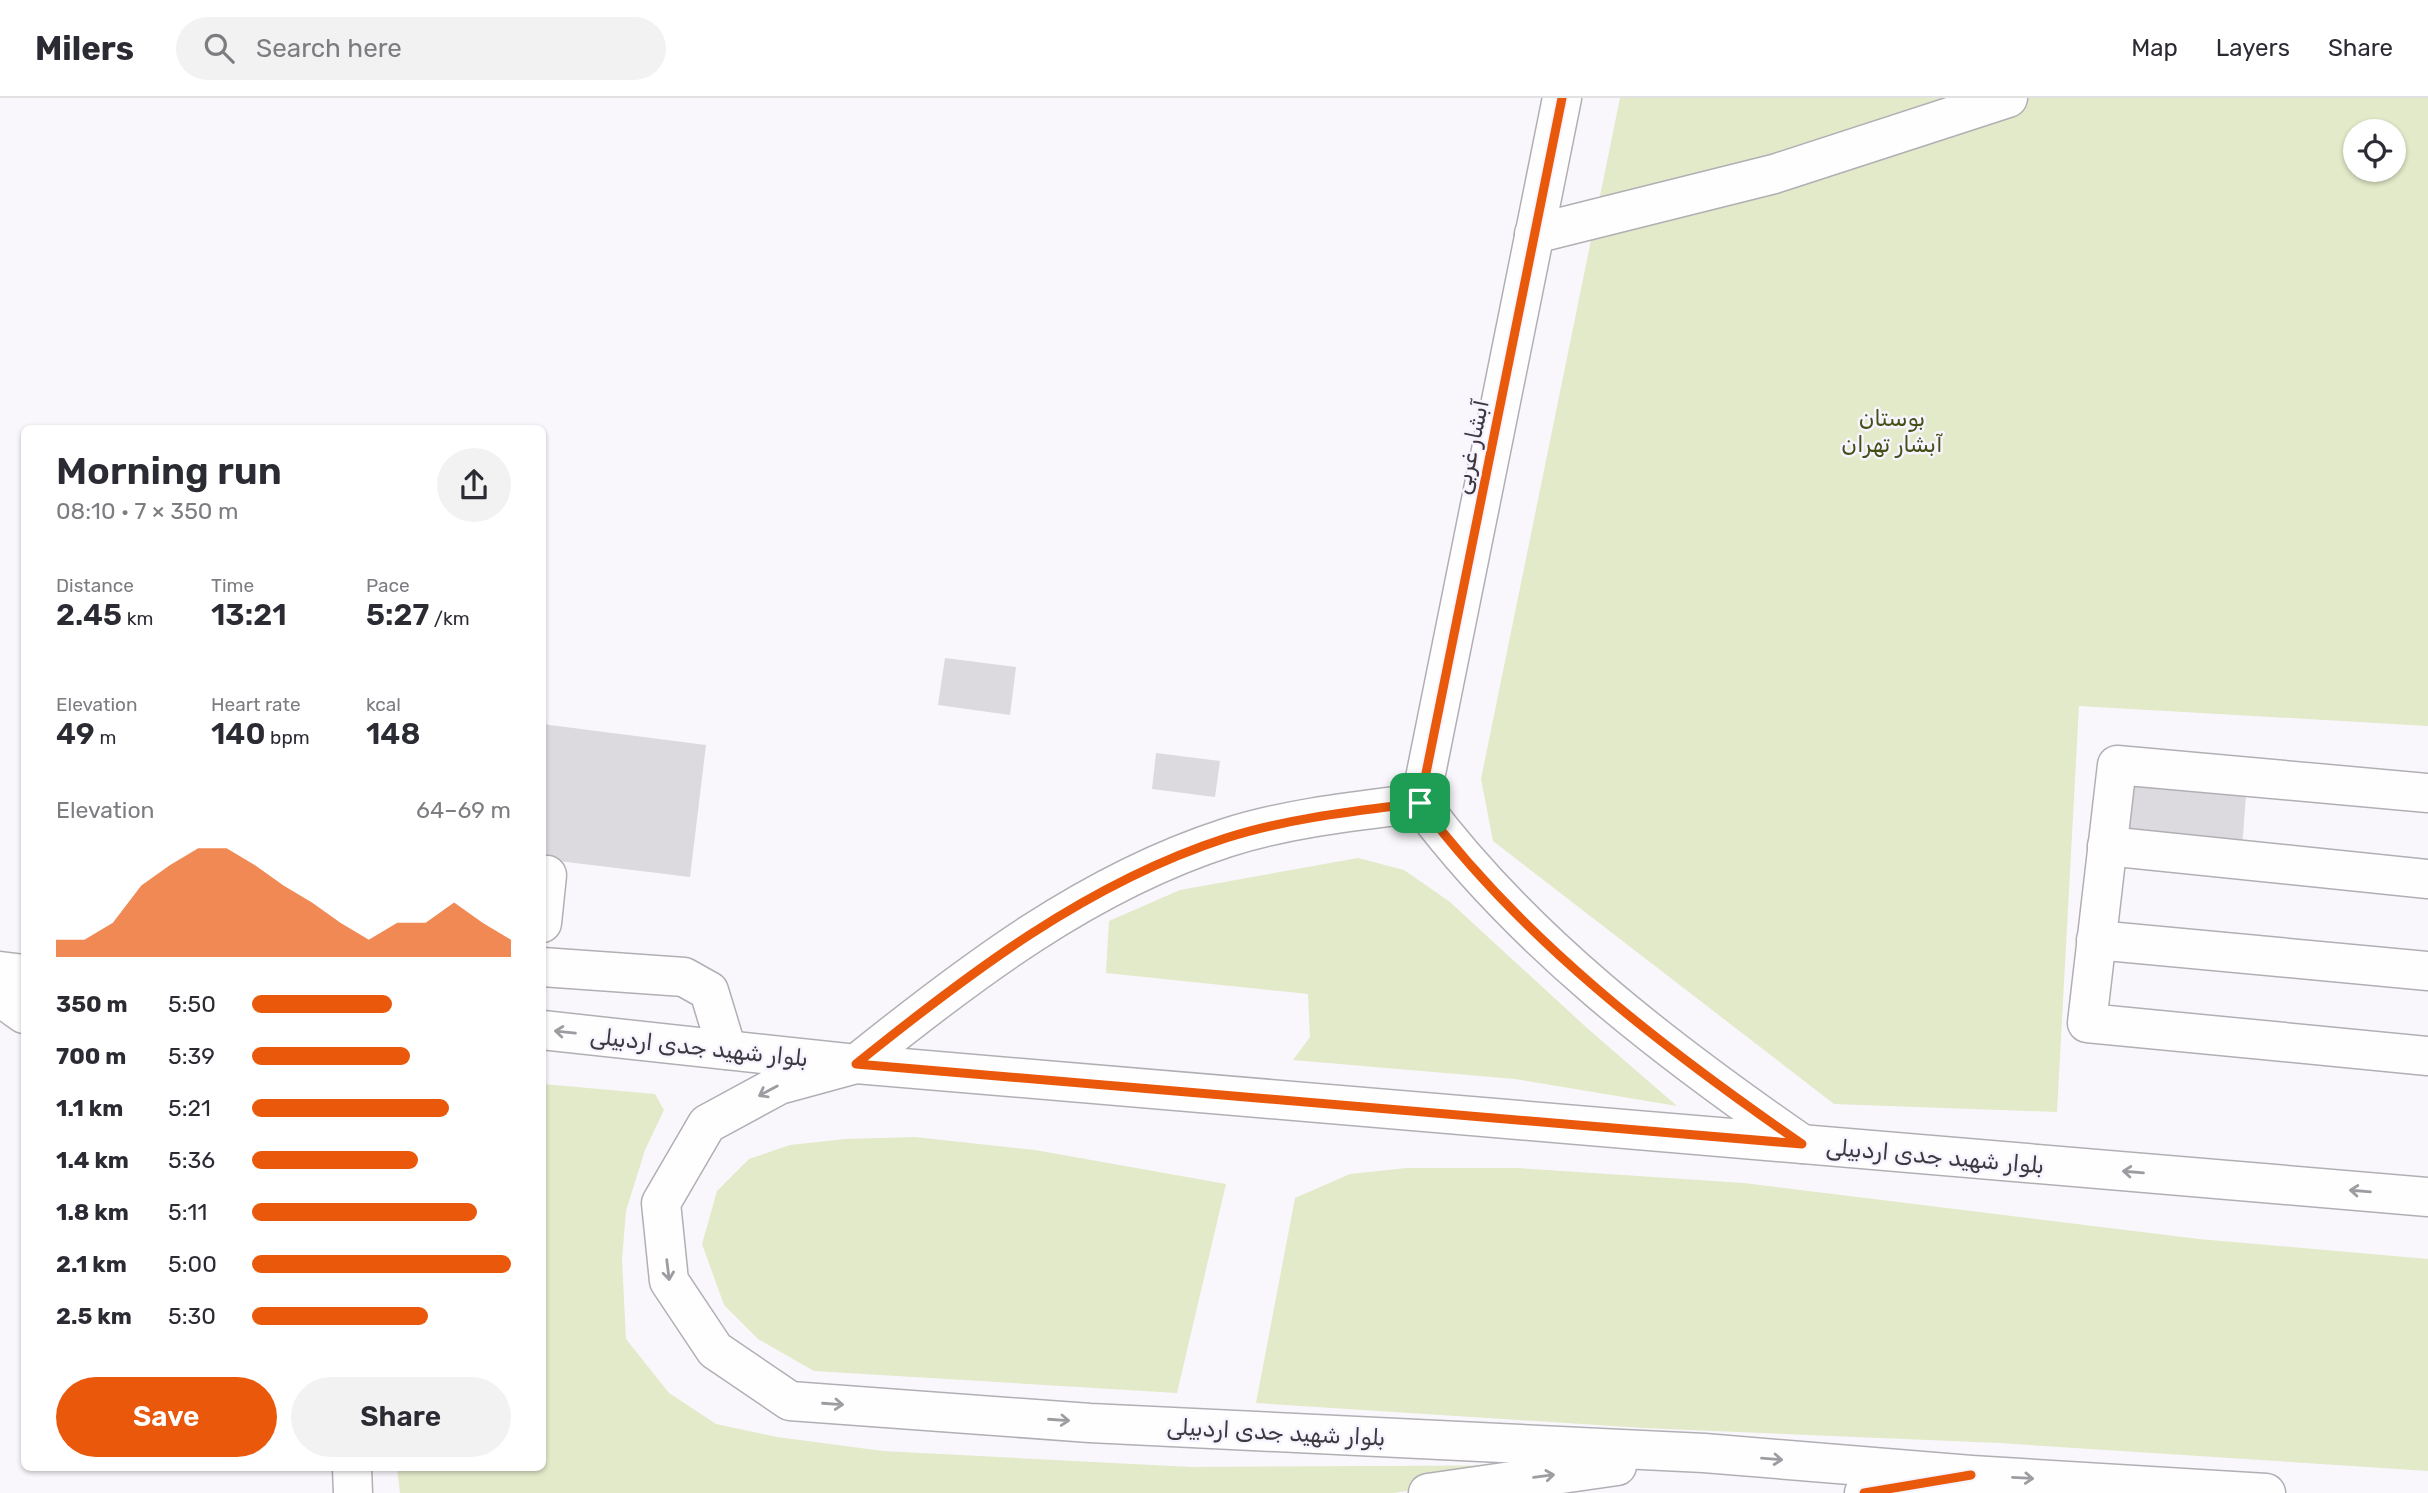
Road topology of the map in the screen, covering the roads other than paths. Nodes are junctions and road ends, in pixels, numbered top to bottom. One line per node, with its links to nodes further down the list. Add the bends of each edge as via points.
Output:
1 (1562, 98): 3 (main road, آبشار غربی)
2 (2008, 98): 3 (main road, via 1774,174)
3 (1534, 234): 5 (main road, آبشار غربی)
4 (2428, 793): 6 (main road, via 2117,765)
5 (1420, 803): 20 (main road, via 1339,813 1227,838 1109,887 938,998); 21 (main road, via 1457,853 1536,935 1724,1090)
6 (2107, 846): 8 (main road); 10 (main road)
7 (547, 875): 9 (main road)
8 (2428, 879)
9 (546, 885)
10 (2096, 940): 13 (main road); 19 (main road, via 2087,1023)
11 (546, 967): 18 (main road, via 684,977 709,991)
12 (0, 971): 14 (main road)
13 (2428, 971)
14 (21, 974)
15 (0, 998): 16 (main road)
16 (21, 1012)
17 (546, 1030): 18 (main road, بلوار شهید جدی اردبیلی, one-way to 17)
18 (727, 1050): 20 (main road, بلوار شهید جدی اردبیلی)
19 (2428, 1056)
20 (856, 1064): 21 (main road, بلوار شهید جدی اردبیلی); 23 (main road, بلوار شهید جدی اردبیلی, one-way to 23, via 779,1085 707,1124 661,1203 669,1281 715,1350 790,1401 1090,1423)
21 (1802, 1144): 22 (main road, بلوار شهید جدی اردبیلی, one-way to 21)
22 (2428, 1197)
23 (1704, 1453): 25 (main road, بلوار شهید جدی اردبیلی, one-way to 25); 27 (main road, one-way to 23)
24 (352, 1471): 26 (main road)
25 (1971, 1475): 28 (main road); 29 (main road, بلوار شهید جدی اردبیلی, one-way to 29)
26 (353, 1493)
27 (1428, 1493)
28 (1864, 1493)
29 (2266, 1493)

